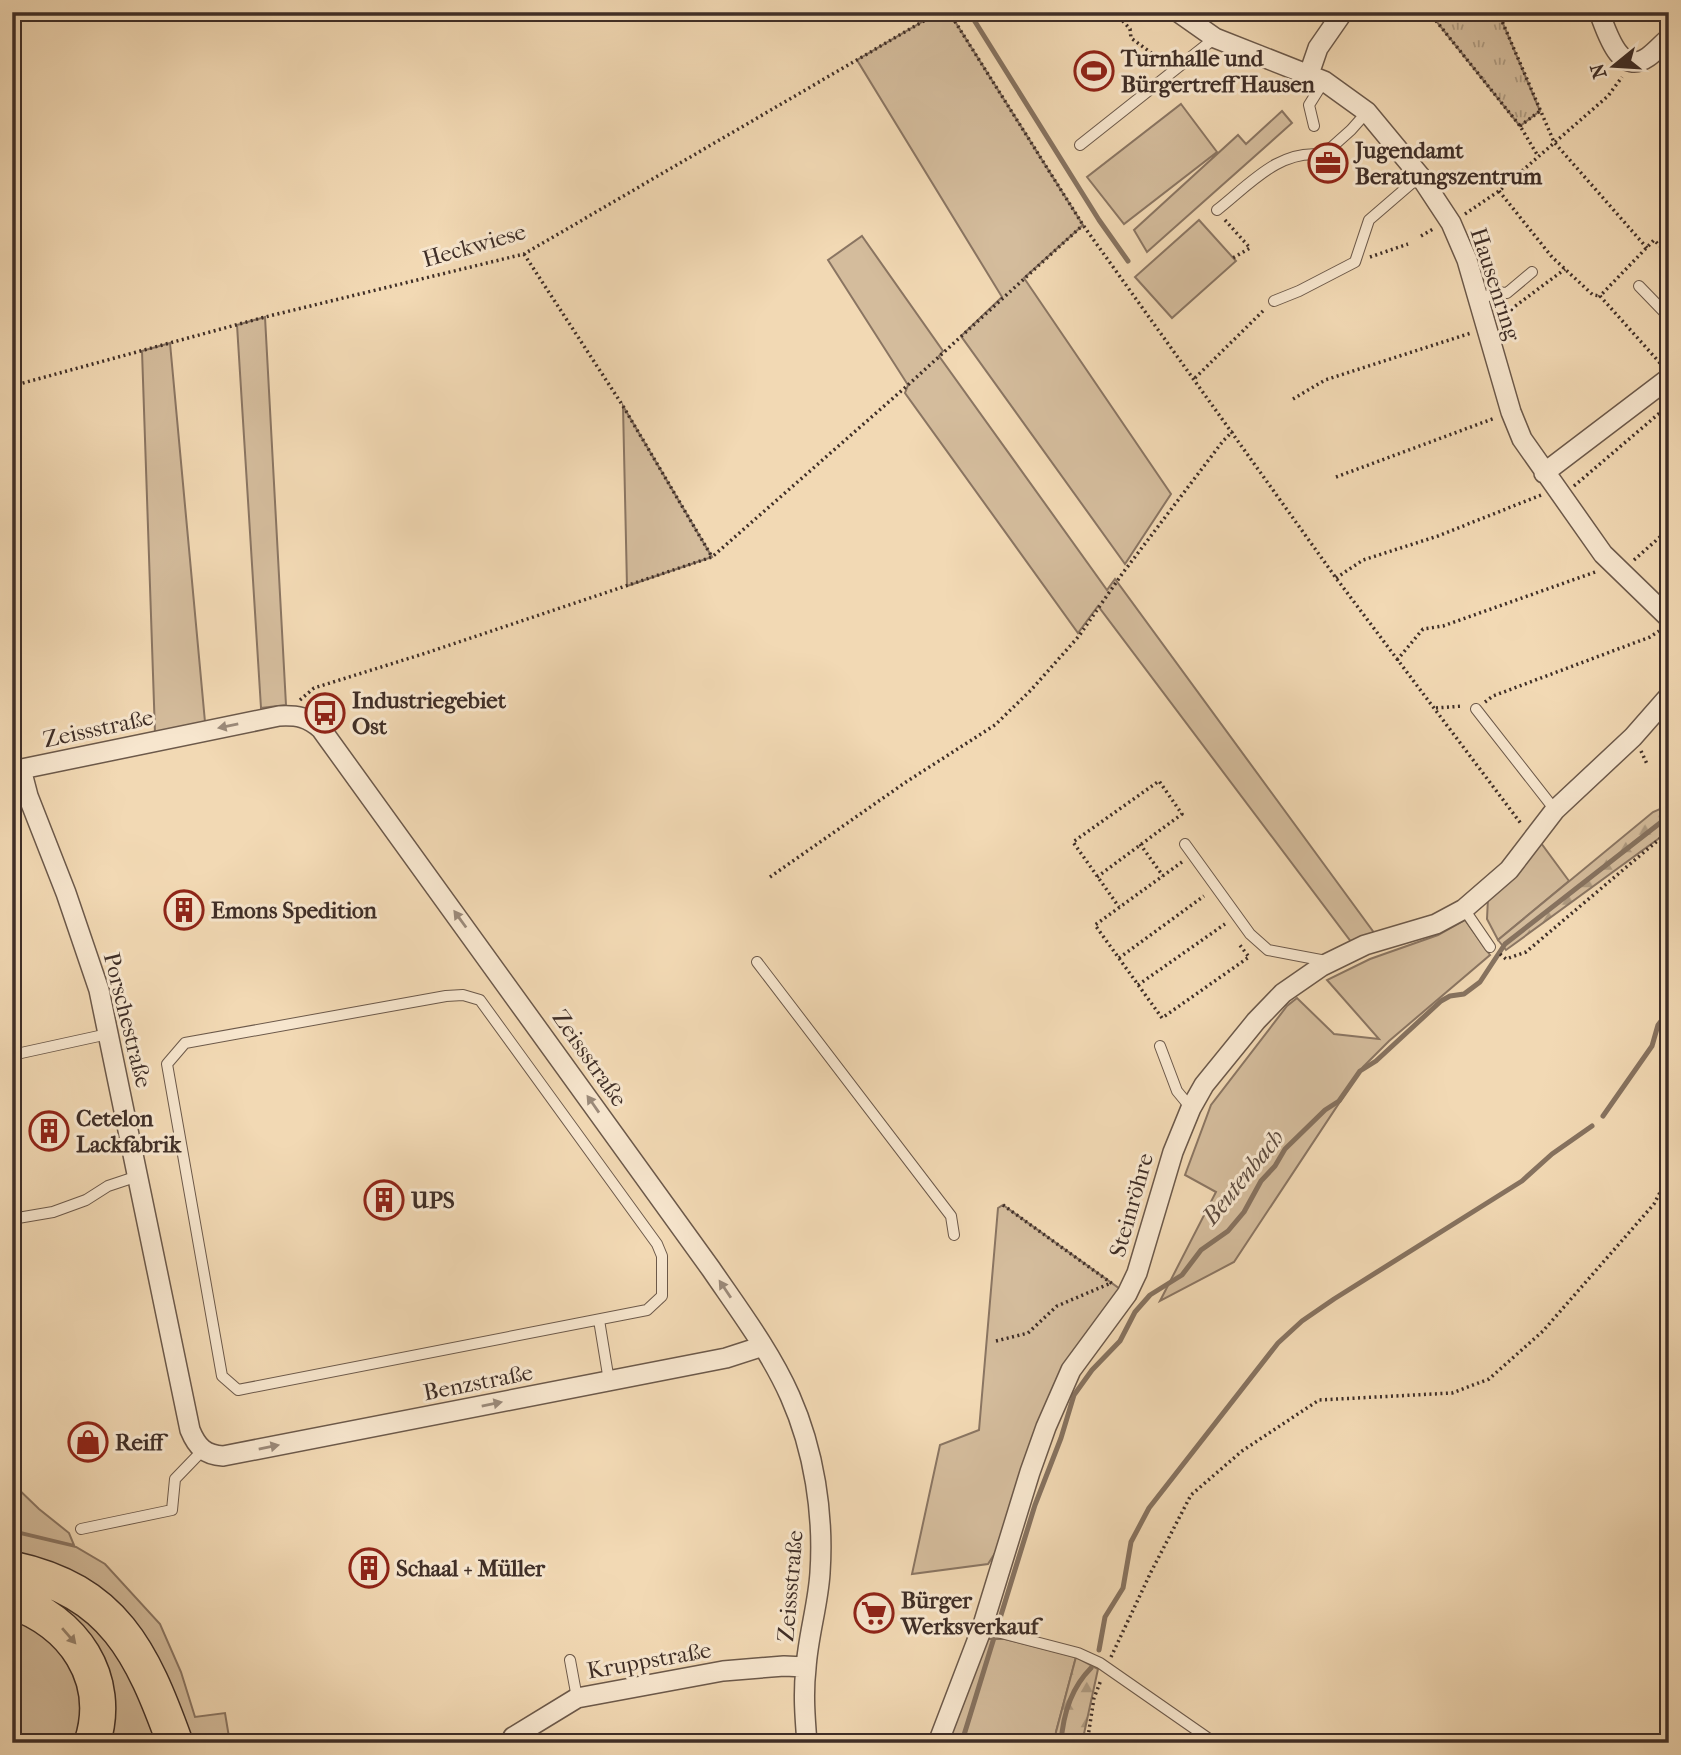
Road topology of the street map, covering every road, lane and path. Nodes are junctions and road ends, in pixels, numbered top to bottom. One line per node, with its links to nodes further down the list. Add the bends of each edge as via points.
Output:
1 (46, 12): 15 (path)
2 (939, 12): 35 (path, Heckwiese)
3 (949, 12): 32 (path)
4 (1110, 12): 13 (path)
5 (1128, 12): 13 (path)
6 (1178, 12): 16 (street, Hausenring)
7 (1302, 12): 14 (path)
8 (1429, 12): 24 (path)
9 (1486, 12): 11 (path)
10 (1599, 12): 18 (street, via 1620,57)
11 (1499, 13): 21 (path)
12 (1338, 14): 20 (street, via 1318,48)
13 (1122, 20): 19 (path, via 1131,38)
14 (1308, 21)
15 (12, 23)
16 (1214, 38): 19 (lane); 20 (street, Hausenring)
17 (1669, 38): 18 (street, via 1647,58)
18 (1628, 62): 25 (path, via 1608,96)
19 (1175, 70): 26 (lane)
20 (1316, 78): 22 (street, Hausenring); 23 (lane, via 1309,106)
21 (1540, 111): 24 (path); 25 (path)
22 (1367, 112): 28 (street, Hausenring); 30 (lane, via 1323,155 1309,153 1281,160)
23 (1314, 126)
24 (1520, 126): 27 (path)
25 (1554, 142): 27 (path); 34 (path)
26 (1080, 145)
27 (1538, 156): 29 (path)
28 (1420, 176): 31 (street, Hausenring); 37 (lane, via 1370,220)
29 (1499, 191): 31 (path); 38 (path)
30 (1217, 210): 36 (path, via 1250,248)
31 (1451, 223): 42 (street, Hausenring)
32 (1083, 225): 46 (path); 56 (path)
33 (1408, 244): 37 (path)
34 (1647, 248)
35 (524, 254): 48 (path, Heckwiese, via 265,317); 56 (path, via 623,406)
36 (1233, 258)
37 (1355, 262): 43 (lane)
38 (1565, 269): 41 (path); 45 (path)
39 (1532, 272): 42 (lane, via 1507,293 1495,292)
40 (1639, 286): 44 (lane)
41 (1600, 296)
42 (1480, 300): 45 (street, Hausenring)
43 (1274, 301): 46 (path)
44 (1669, 317)
45 (1487, 328): 49 (path, via 1325,380); 51 (street, Hausenring)
46 (1195, 378): 52 (path)
47 (1669, 378): 54 (street)
48 (12, 386)
49 (1293, 399)
50 (1669, 405): 54 (path)
51 (1511, 412): 53 (path); 54 (street, Hausenring, via 1522,439)
52 (1233, 431): 58 (path); 72 (path, via 1079,636 995,725)
53 (1336, 477)
54 (1553, 485): 57 (street, Hausenring); 58 (path, via 1537,498 1363,559)
55 (1669, 529): 57 (path)
56 (712, 557): 64 (path, via 314,688 297,704)
57 (1616, 568): 59 (street, Hausenring); 60 (path, via 1423,629)
58 (1336, 578): 60 (path)
59 (1664, 624): 63 (path, via 1650,637 1493,696)
60 (1396, 660): 62 (path)
61 (1669, 696): 66 (street)
62 (1434, 708): 63 (path); 66 (path)
63 (1476, 709): 66 (lane)
64 (295, 715): 65 (street, Zeissstraße, one-way to 65); 97 (street, Zeissstraße, one-way to 64, via 329,740 310,719)
65 (17, 770): 85 (street, Porschestraße, via 66,893 99,990)
66 (1544, 824): 76 (street, Steinröhre, via 1510,870)
67 (1669, 831): 81 (path, via 1526,952)
68 (1185, 844): 70 (lane)
69 (1140, 845): 71 (path); 73 (path); 73 (path, via 1182,814 1159,781 1073,842)
70 (1193, 855): 71 (path); 83 (lane, via 1250,934 1268,950)
71 (1163, 876): 75 (path)
72 (770, 877)
73 (1097, 877): 75 (path)
74 (1210, 904): 80 (path, via 1204,896)
75 (1119, 907): 80 (path, via 1094,925)
76 (1464, 909): 79 (lane); 83 (street, Steinröhre, via 1436,924 1365,945)
77 (1222, 921): 84 (path, via 1225,924)
78 (1233, 935): 84 (path, via 1249,957 1162,1018)
79 (1490, 947)
80 (1118, 958): 84 (path)
81 (1506, 959)
82 (757, 962): 93 (lane, via 951,1216)
83 (1330, 962): 88 (street, Steinröhre, via 1283,993 1256,1021)
84 (1138, 985)
85 (108, 1034): 87 (lane); 90 (street, Porschestraße)
86 (1160, 1046): 88 (lane, via 1177,1091)
87 (12, 1055)
88 (1191, 1108): 94 (street, Steinröhre, via 1137,1273)
89 (1669, 1175): 106 (path, via 1654,1204 1543,1331 1489,1379 1452,1393 1319,1400 1242,1451 1191,1495)
90 (138, 1176): 92 (lane, via 53,1212); 99 (street, Porschestraße, via 190,1430)
91 (1003, 1205): 94 (path)
92 (12, 1219)
93 (954, 1235)
94 (1119, 1289): 96 (path, via 1057,1306 1028,1333); 103 (street, Steinröhre, via 1071,1370 1046,1427)
95 (599, 1320): 95 (lane, via 238,1390 222,1376 167,1065 185,1043 446,996 480,1000 662,1256 662,1296 647,1310); 98 (lane)
96 (996, 1341)
97 (763, 1346): 98 (street, Benzstraße, via 726,1359); 105 (street, Zeissstraße, via 790,1395 816,1485 820,1573)
98 (609, 1381): 99 (street, Benzstraße, one-way to 98, via 223,1456)
99 (202, 1451): 100 (lane, via 175,1479 172,1510)
100 (81, 1529)
101 (12, 1569): 110 (highway, via 66,1586 113,1622 140,1656)
102 (12, 1601): 109 (highway, one-way to 109, via 29,1606 64,1629 82,1652 97,1704)
103 (987, 1629): 106 (lane, via 1077,1653); 112 (street, Steinröhre)
104 (570, 1661): 107 (lane)
105 (806, 1667): 107 (street, Kruppstraße, via 723,1671); 111 (street, Zeissstraße)
106 (1107, 1667): 113 (path, via 1094,1698); 114 (lane)
107 (577, 1698): 108 (street, Kruppstraße)
108 (513, 1737)
109 (92, 1743)
110 (176, 1743)
111 (807, 1743)
112 (937, 1743)
113 (1087, 1743)
114 (1215, 1743)

